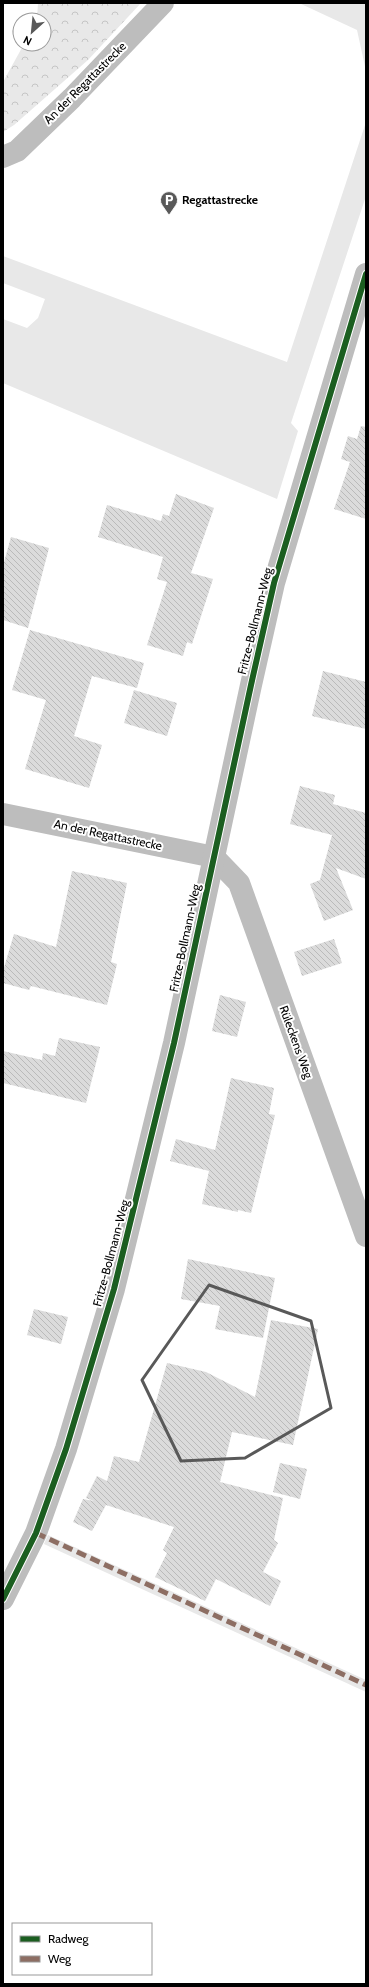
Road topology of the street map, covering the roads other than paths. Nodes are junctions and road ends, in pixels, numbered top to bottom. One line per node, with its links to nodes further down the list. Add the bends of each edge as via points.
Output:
1 (163, 3): 2 (street, An der Regattastrecke, via 17,151)
2 (3, 157)
3 (366, 274): 5 (street, Fritze-Bollmann-Weg, via 274,583)
4 (3, 814): 5 (street, An der Regattastrecke)
5 (214, 857): 6 (street, Rüleckens Weg, via 239,883); 7 (street, Fritze-Bollmann-Weg, via 174,1043 114,1289 66,1449 39,1526)
6 (366, 1236)
7 (3, 1599)

